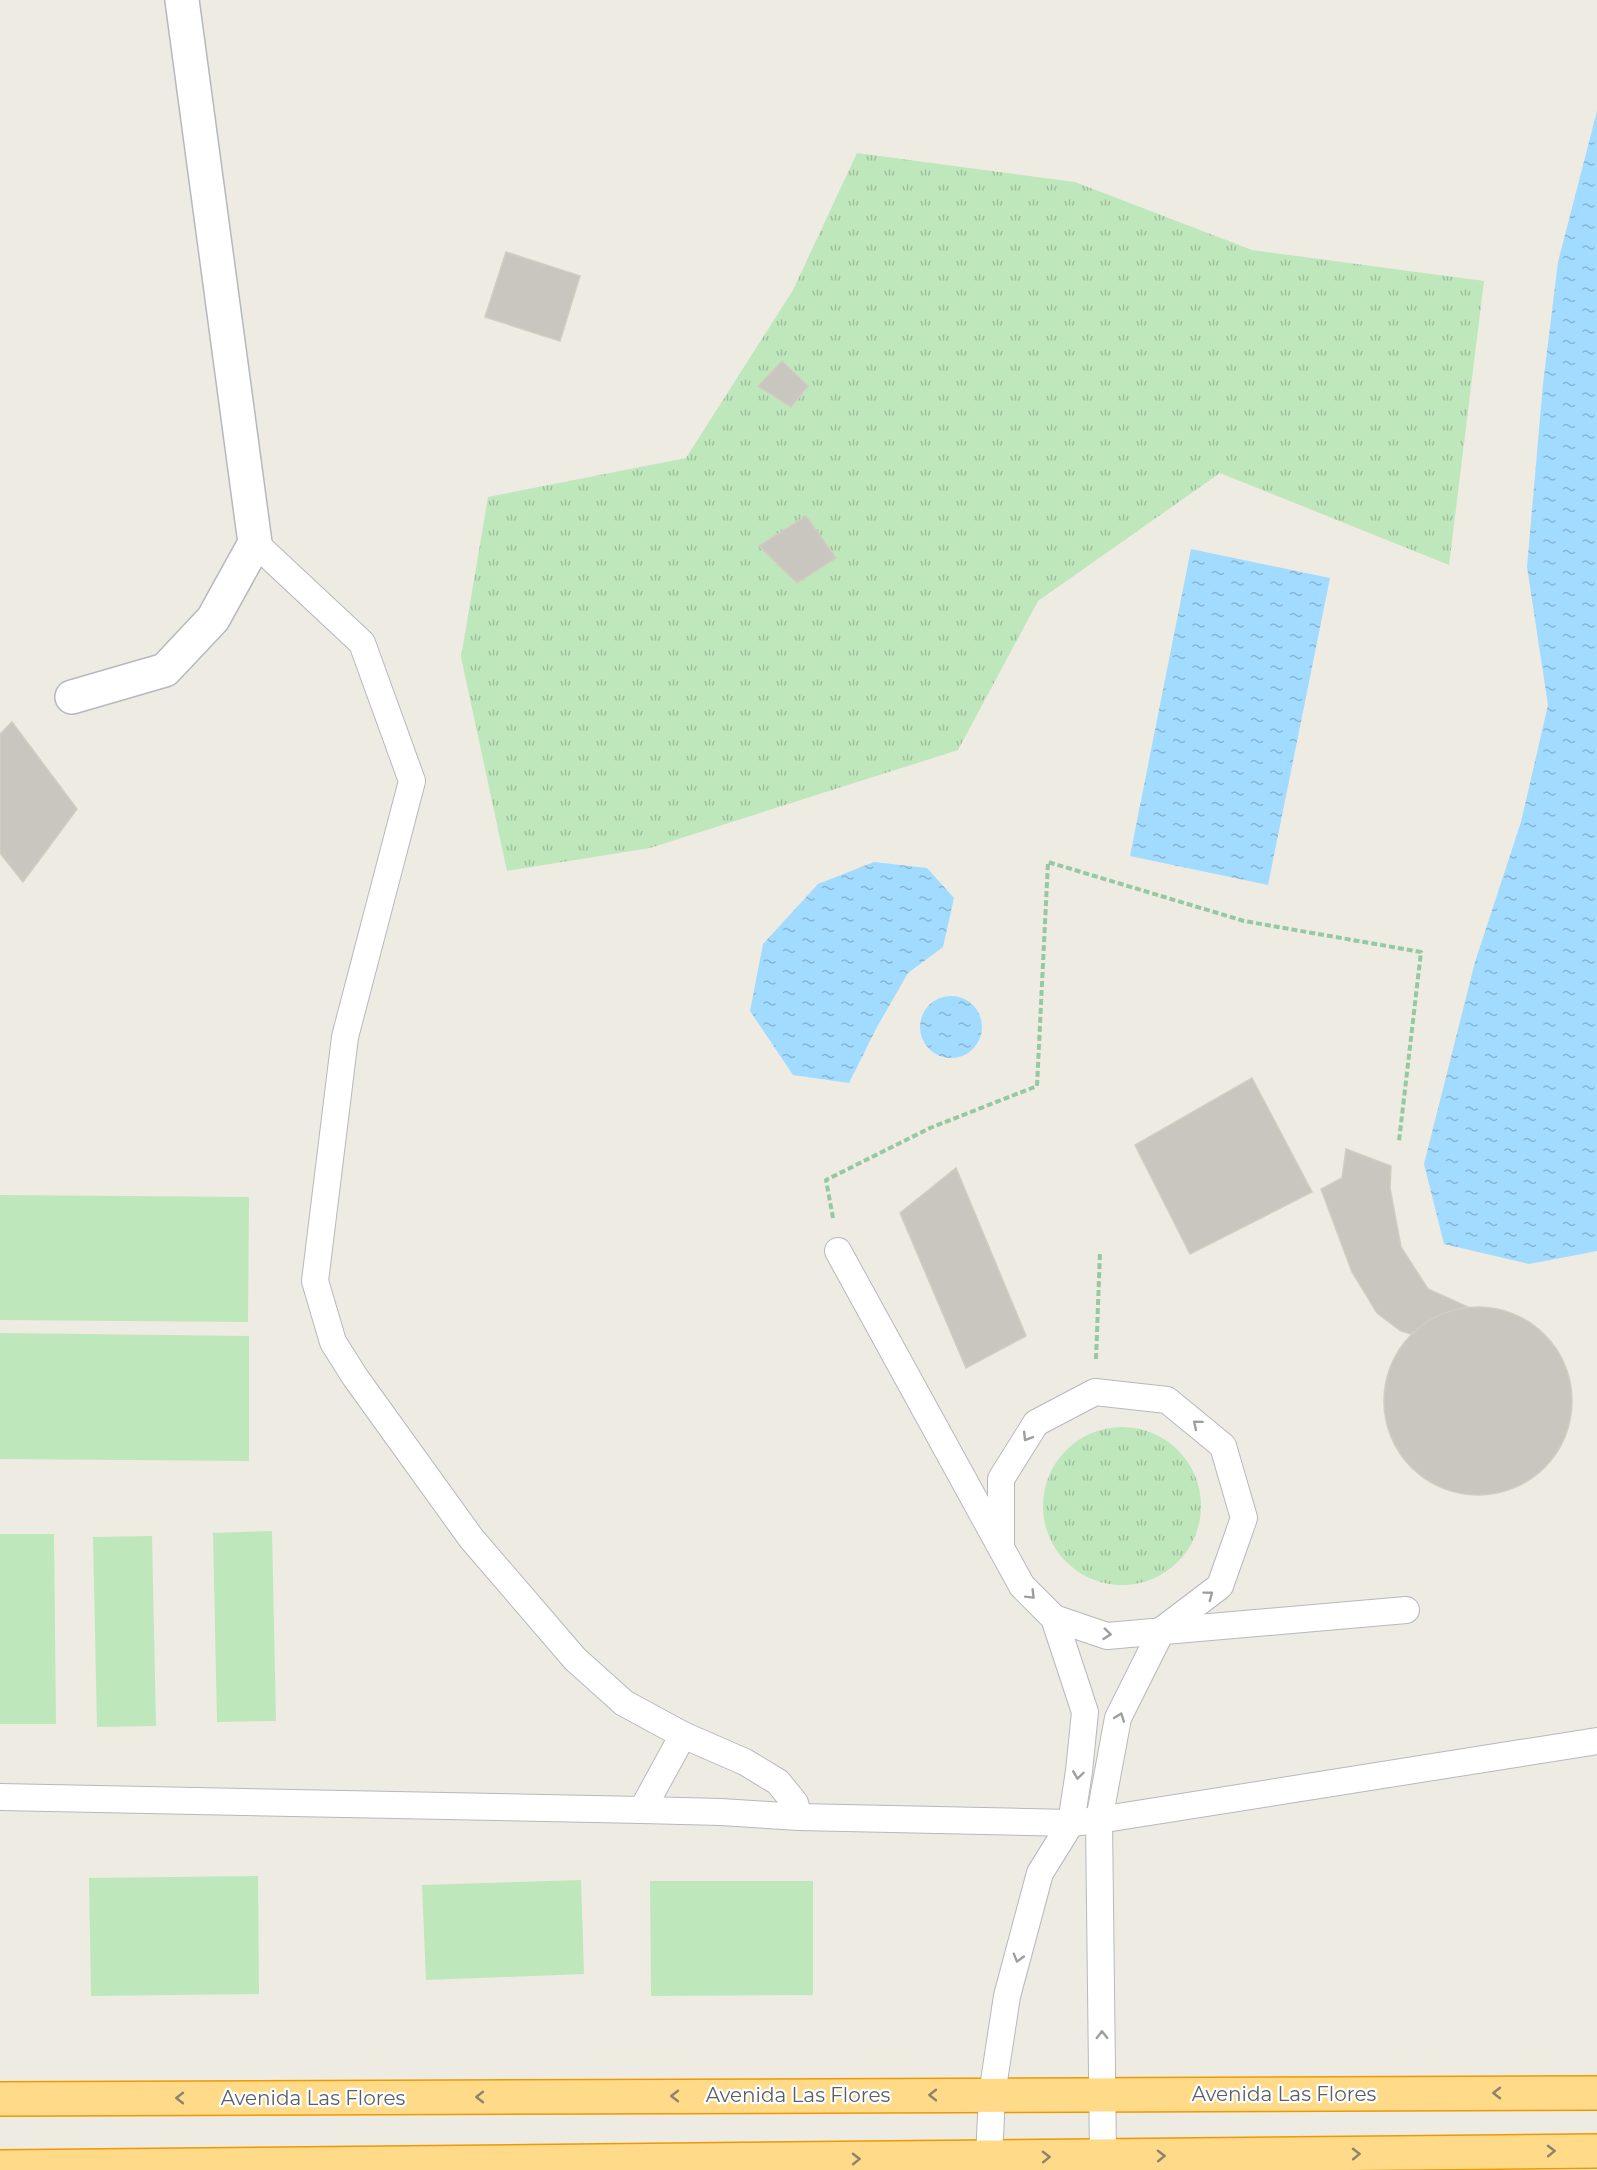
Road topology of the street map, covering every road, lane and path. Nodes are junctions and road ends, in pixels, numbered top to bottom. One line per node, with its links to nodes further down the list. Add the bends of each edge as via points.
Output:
1 (182, 0): 2 (street)
2 (255, 543): 3 (street, via 213,619 165,670); 12 (lane, via 362,643 412,781 345,1037 315,1281 333,1342 471,1538 575,1659 624,1703)
3 (72, 697)
4 (1399, 1141): 5 (path, via 1421,952 1244,921 1048,862 1037,1086 930,1128 826,1180)
5 (838, 1251): 8 (lane)
6 (1100, 1252): 7 (path)
7 (1095, 1392): 8 (lane, one-way to 8, via 1036,1423 1001,1479); 11 (lane, one-way to 7, via 1220,1586 1244,1518 1223,1446 1167,1400)
8 (1001, 1546): 10 (lane, one-way to 10, via 1022,1586)
9 (1406, 1610): 11 (lane)
10 (1054, 1618): 11 (lane, one-way to 11, via 1107,1636); 18 (lane, one-way to 18, via 1085,1712)
11 (1162, 1630): 17 (lane, one-way to 11, via 1118,1718)
12 (683, 1735): 15 (lane); 16 (lane, via 745,1762 778,1782 795,1803)
13 (1597, 1742): 17 (lane)
14 (0, 1797): 15 (lane)
15 (642, 1809): 16 (lane)
16 (799, 1817): 18 (lane)
17 (1099, 1820): 18 (lane); 21 (lane, one-way to 17)
18 (1071, 1823): 20 (lane, one-way to 20, via 1040,1874 1007,1996)
19 (1597, 2093): 21 (highway, Avenida Las Flores, one-way to 21)
20 (992, 2094): 21 (highway, Avenida Las Flores); 22 (highway, Avenida Las Flores, one-way to 22); 25 (lane)
21 (1103, 2094): 24 (lane)
22 (0, 2099)
23 (1597, 2151): 24 (highway, one-way to 23)
24 (1102, 2157): 25 (highway, one-way to 24)
25 (989, 2158): 26 (highway, one-way to 25)
26 (0, 2168)

